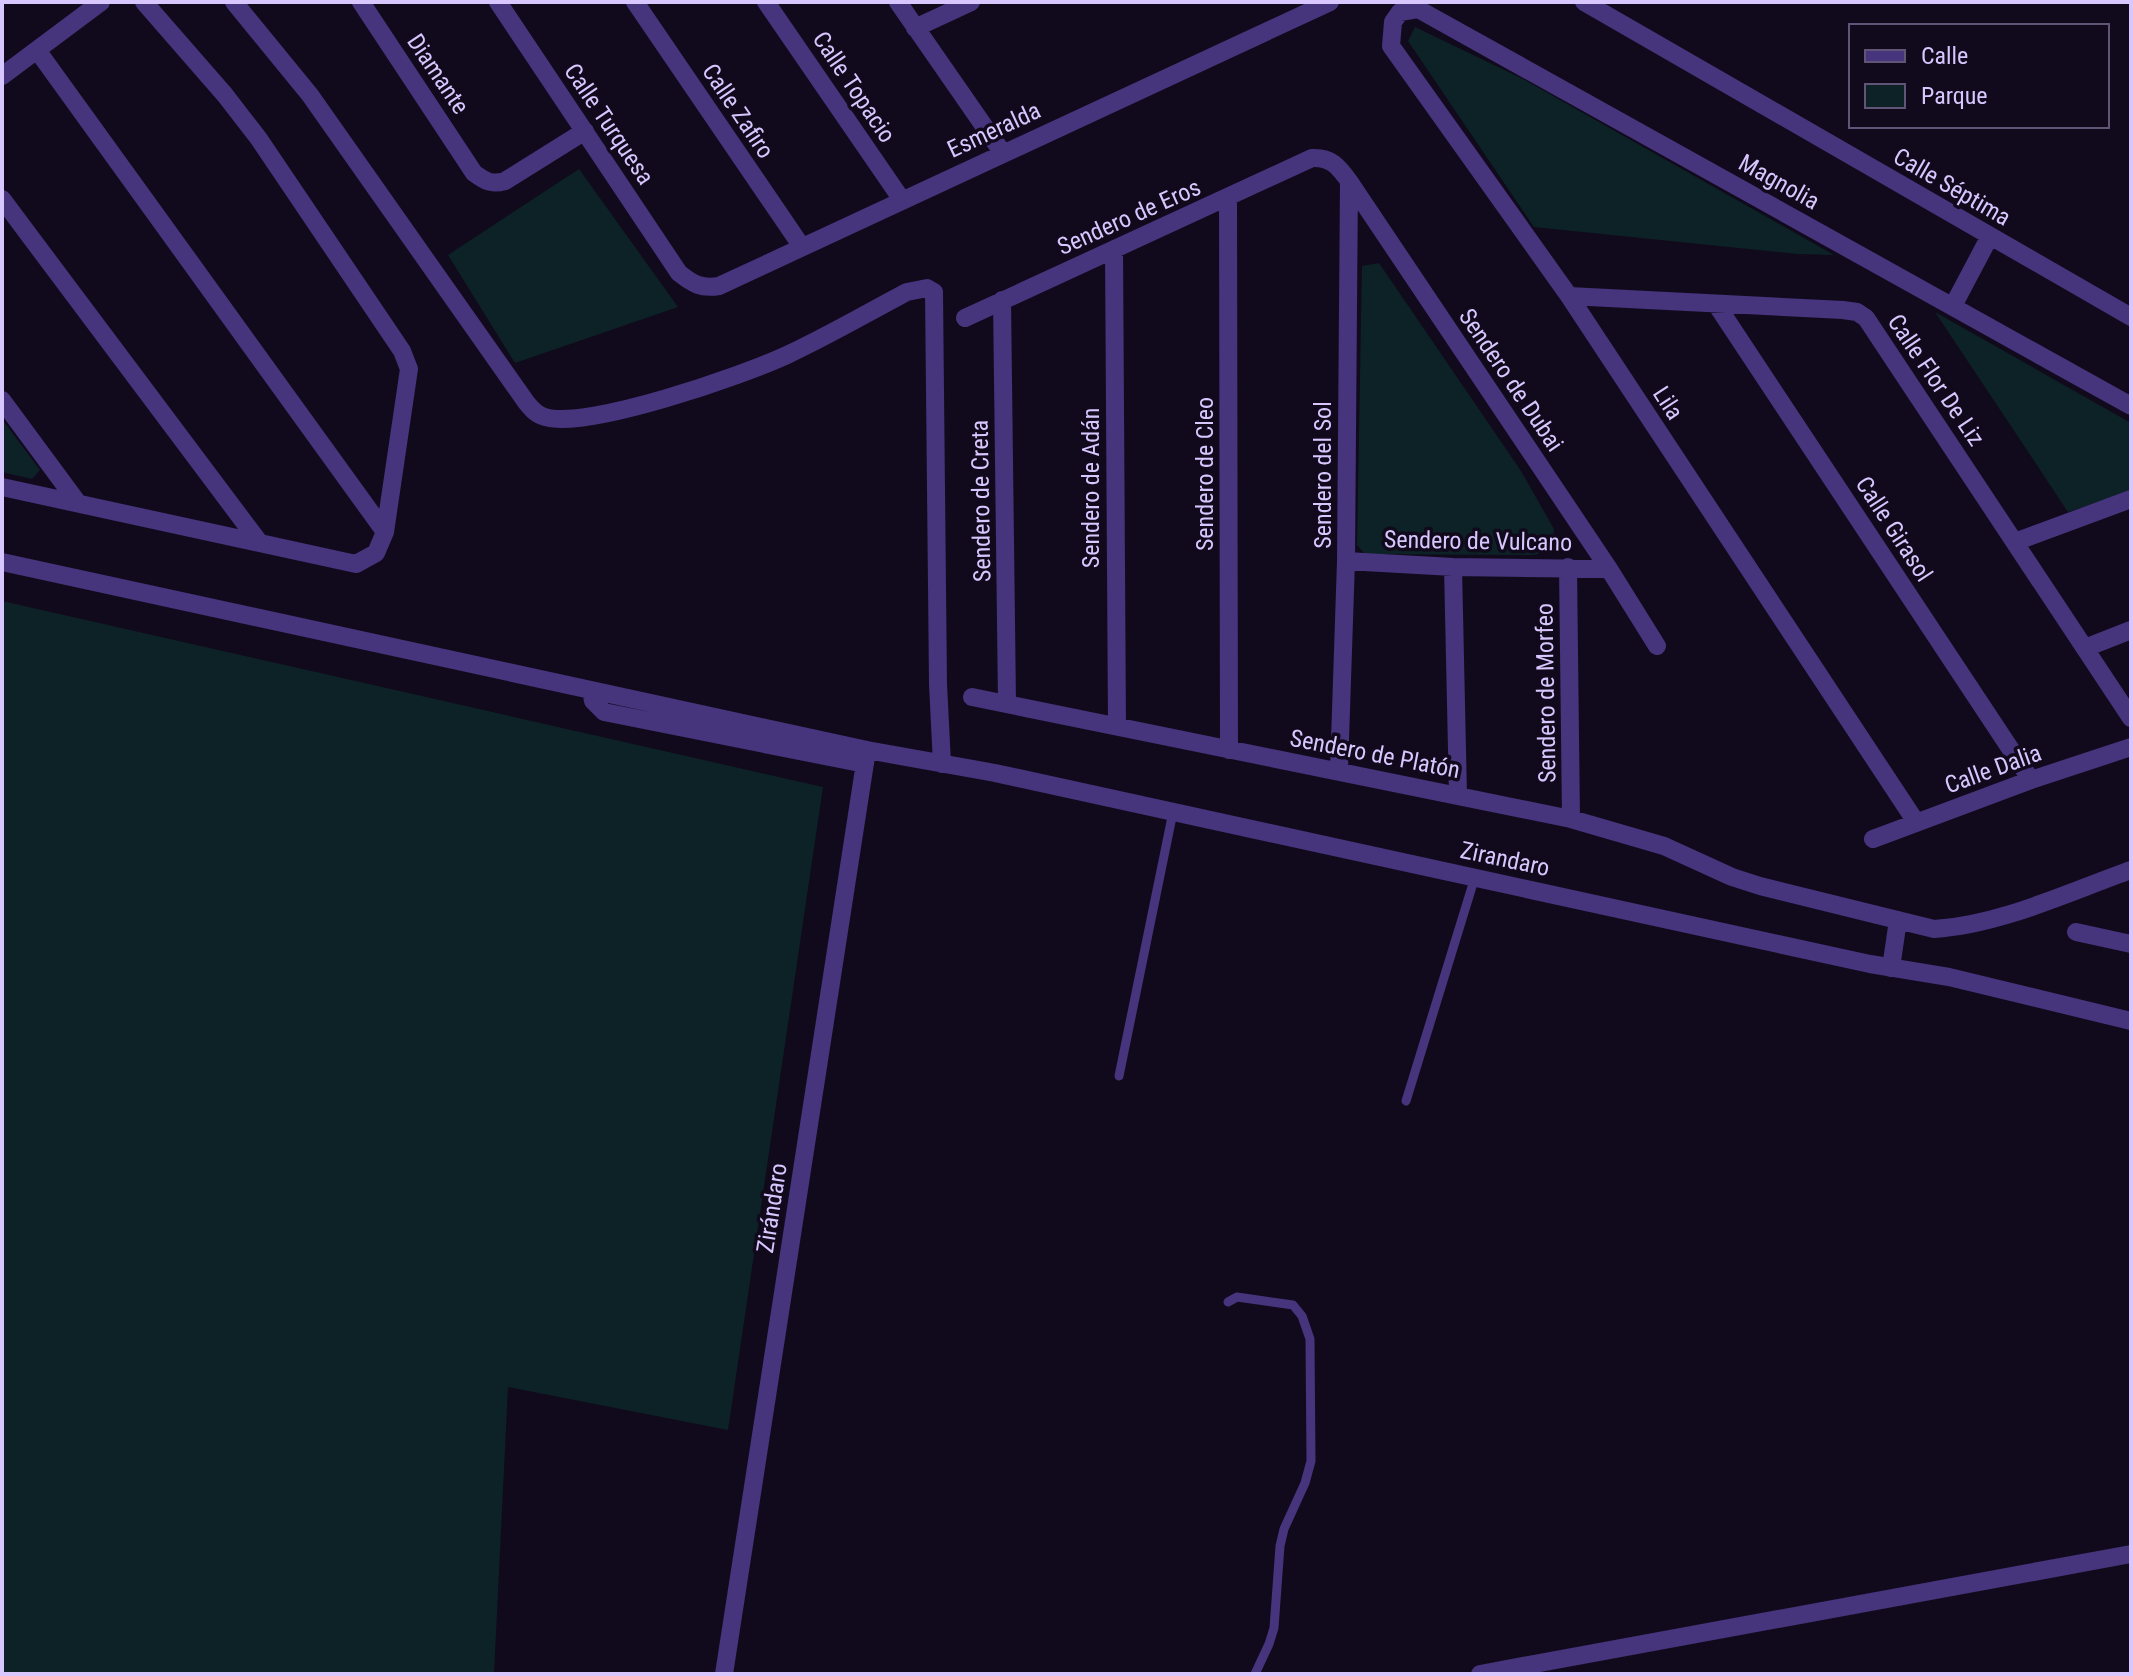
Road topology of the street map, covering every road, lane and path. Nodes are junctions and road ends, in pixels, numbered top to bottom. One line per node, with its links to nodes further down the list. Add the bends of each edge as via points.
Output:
1 (101, 2): 14 (street)
2 (144, 2): 38 (street, via 259,139 402,351 409,369)
3 (234, 2): 56 (street, via 310,95 526,402 543,417 590,416 643,405 774,361 907,292 934,292)
4 (361, 2): 16 (street, Diamante, via 474,173 486,181 505,181)
5 (498, 2): 16 (street, Calle Turquesa)
6 (635, 2): 24 (street, Calle Zafiro)
7 (766, 2): 22 (street, Calle Topacio)
8 (898, 2): 13 (street)
9 (971, 2): 13 (street)
10 (1330, 2): 17 (street, Esmeralda)
11 (1584, 2): 23 (street, Calle Séptima)
12 (1400, 12): 27 (street, Lila, via 1393,22 1391,46); 30 (street, Magnolia, via 1418,9)
13 (915, 28): 17 (street)
14 (37, 50): 15 (street); 38 (street)
15 (2, 76)
16 (585, 131): 26 (street, Calle Turquesa)
17 (1002, 152): 22 (street, Esmeralda)
18 (1312, 158): 19 (street, Sendero de Dubai, via 1332,161); 21 (street, Sendero de Eros)
19 (1349, 181): 41 (street, Sendero del Sol); 45 (street, Sendero de Dubai)
20 (2, 199): 39 (street)
21 (1228, 199): 25 (street, Sendero de Eros); 54 (street, Sendero de Cleo)
22 (902, 200): 24 (street, Esmeralda)
23 (1990, 236): 30 (street); 31 (street, Calle Séptima)
24 (802, 247): 26 (street, Esmeralda, via 719,286 695,286)
25 (1114, 249): 28 (street, Sendero de Eros); 52 (street, Sendero de Adán)
26 (679, 273)
27 (1569, 296): 29 (street, Calle Flor De Liz); 62 (street, Lila)
28 (1002, 300): 32 (street, Sendero de Eros); 50 (street, Sendero de Creta)
29 (1716, 304): 40 (street, Calle Flor De Liz, via 1843,310 1866,318); 58 (street, Calle Girasol)
30 (1953, 306): 34 (street, Magnolia)
31 (2131, 317)
32 (965, 318)
33 (2, 400): 37 (street)
34 (2131, 406)
35 (2, 487): 37 (street)
36 (2131, 499): 40 (street)
37 (78, 503): 39 (street)
38 (385, 532): 39 (street, via 376,553 356,564)
39 (259, 542)
40 (2015, 542): 48 (street, Calle Flor De Liz)
41 (1346, 561): 43 (street, Sendero de Vulcano); 57 (street, Sendero del Sol)
42 (2, 562): 55 (street, Zirandaro, via 591,690 604,712)
43 (1453, 567): 44 (street, Sendero de Vulcano); 59 (street)
44 (1568, 567): 45 (street, Sendero de Vulcano); 61 (street, Sendero de Morfeo)
45 (1609, 569): 47 (street, Sendero de Dubai)
46 (2131, 630): 48 (street)
47 (1657, 646)
48 (2085, 648): 51 (street, Calle Flor De Liz)
49 (972, 697): 50 (street, Sendero de Platón)
50 (1007, 702): 52 (street, Sendero de Platón)
51 (2131, 718)
52 (1117, 726): 54 (street, Sendero de Platón)
53 (2131, 747): 58 (street, Calle Dalia)
54 (1229, 750): 57 (street, Sendero de Platón)
55 (866, 757): 56 (street, Zirandaro); 75 (street, Zirándaro)
56 (942, 764): 60 (street, Zirandaro)
57 (1339, 770): 59 (street, Sendero de Platón)
58 (2031, 780): 62 (street, Calle Dalia)
59 (1458, 795): 61 (street, Sendero de Platón)
60 (1173, 812): 65 (street, Zirandaro); 71 (lane)
61 (1571, 819): 66 (street, Sendero de Platón, via 1664,846 1760,886)
62 (1916, 822): 63 (street, Calle Dalia)
63 (1873, 839)
64 (2131, 870): 66 (street, Sendero de Platón, via 1962,927 1934,929)
65 (1475, 877): 69 (street, Zirandaro); 72 (lane)
66 (1898, 920): 69 (street)
67 (2076, 932): 68 (street)
68 (2131, 944)
69 (1891, 968): 70 (street, Zirandaro, via 1938,974)
70 (2131, 1021)
71 (1119, 1076)
72 (1406, 1101)
73 (1228, 1302): 76 (lane, via 1237,1297 1293,1305 1310,1339 1309,1472 1284,1529 1274,1628)
74 (2131, 1554): 77 (street)
75 (724, 1674)
76 (1255, 1674)
77 (1480, 1674)

